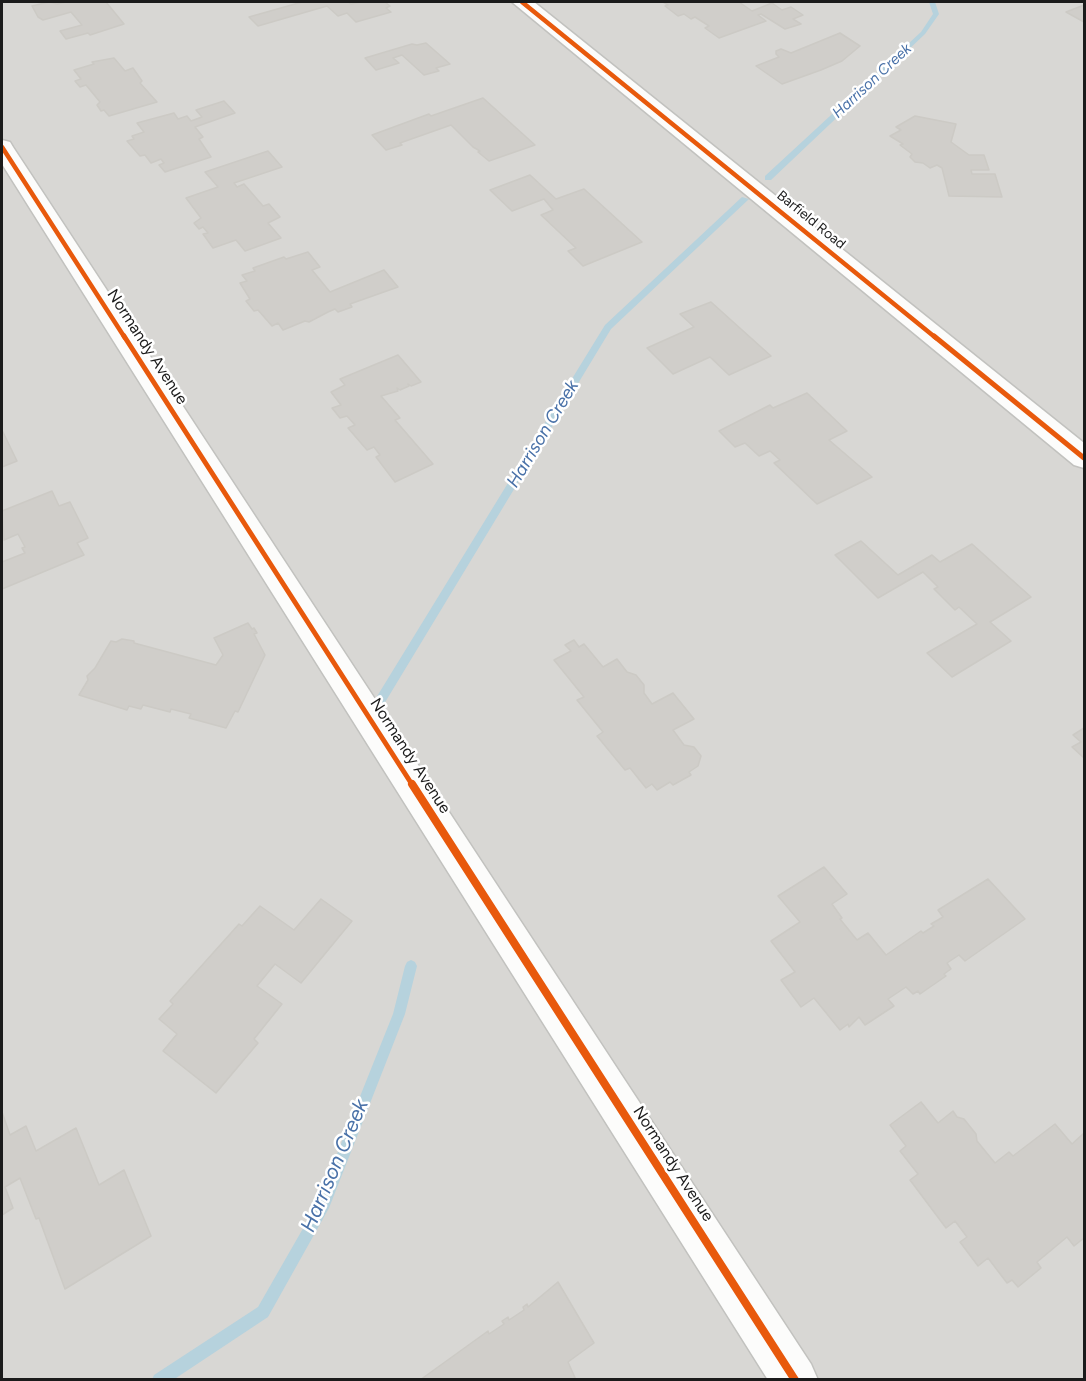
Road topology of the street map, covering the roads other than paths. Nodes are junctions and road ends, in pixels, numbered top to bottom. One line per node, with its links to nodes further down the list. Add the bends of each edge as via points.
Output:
1 (522, 2): 3 (street, Barfield Road)
2 (2, 147): 4 (street, Normandy Avenue)
3 (1084, 458)
4 (795, 1380)

